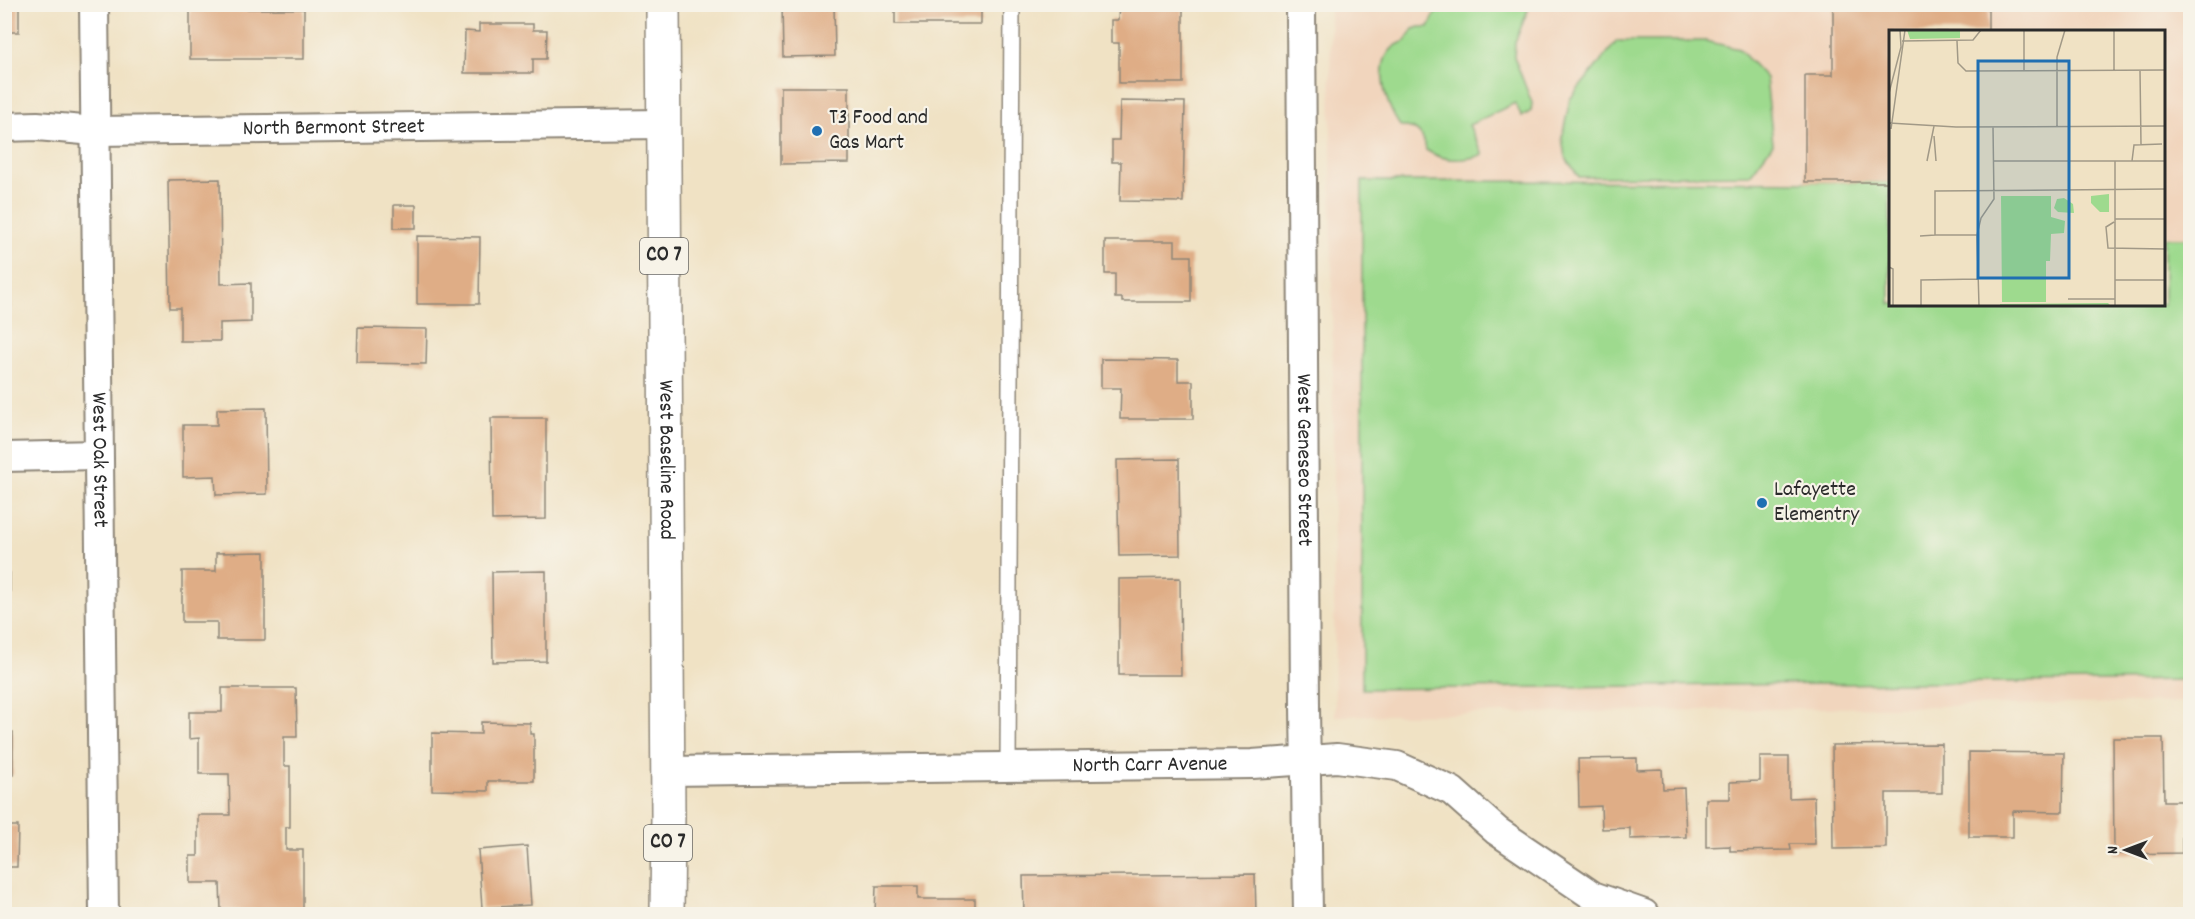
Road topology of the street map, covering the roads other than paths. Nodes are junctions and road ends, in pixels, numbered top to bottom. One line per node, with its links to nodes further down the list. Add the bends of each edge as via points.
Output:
1 (94, 4): 7 (street, West Oak Street)
2 (663, 4): 5 (main road, West Baseline Road / CO 7)
3 (1012, 4): 11 (lane)
4 (1301, 4): 10 (street, West Geneseo Street)
5 (663, 124): 7 (street, North Bermont Street); 12 (main road, West Baseline Road / CO 7)
6 (4, 127): 7 (street, North Bermont Street)
7 (94, 131): 8 (street, West Oak Street)
8 (98, 455): 9 (street); 13 (street, West Oak Street)
9 (4, 456)
10 (1307, 761): 11 (street, North Carr Avenue); 15 (street, West Geneseo Street); 16 (street, North Carr Avenue, via 1337,758 1397,766 1452,791 1497,831 1593,896)
11 (1008, 767): 12 (street, North Carr Avenue)
12 (667, 771): 14 (main road, West Baseline Road / CO 7)
13 (104, 915)
14 (667, 915)
15 (1308, 915)
16 (1644, 915)

